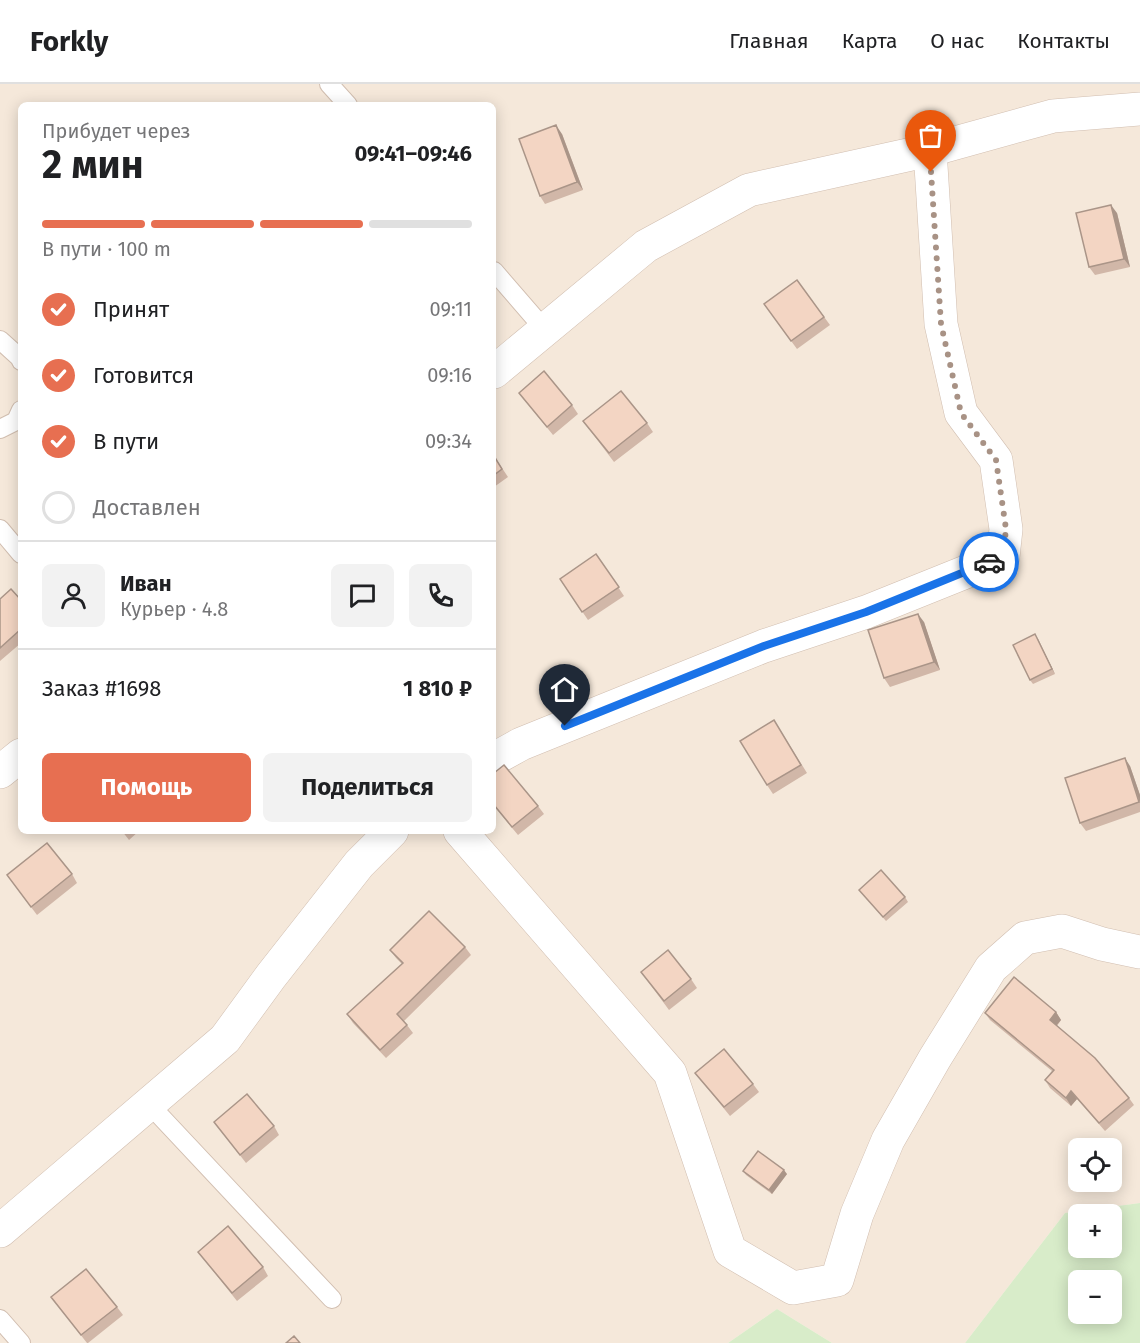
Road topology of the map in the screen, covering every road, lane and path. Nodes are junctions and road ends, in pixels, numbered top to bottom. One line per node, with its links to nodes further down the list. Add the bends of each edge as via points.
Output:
1 (329, 84): 2 (lane)
2 (345, 102)
3 (1140, 109): 4 (street, via 1053,116)
4 (930, 150): 6 (street, via 749,190 646,246); 15 (street, via 941,324 961,413 996,460 1006,529 1003,557 866,612 764,646 521,744)
5 (496, 273): 6 (lane)
6 (545, 330): 9 (street)
7 (0, 340): 8 (lane)
8 (18, 356)
9 (496, 370)
10 (18, 417): 11 (lane)
11 (0, 429)
12 (0, 529): 13 (lane)
13 (18, 550)
14 (18, 757): 16 (street)
15 (496, 758)
16 (0, 772)
17 (389, 834): 20 (street, via 359,864 225,1039)
18 (463, 834): 19 (street, via 670,1074 730,1251 794,1288 837,1280 857,1214 888,1140 991,968 1025,938 1062,931)
19 (1140, 952)
20 (149, 1104): 21 (street); 22 (lane)
21 (0, 1231)
22 (332, 1299)
23 (0, 1319): 24 (lane)
24 (21, 1343)

